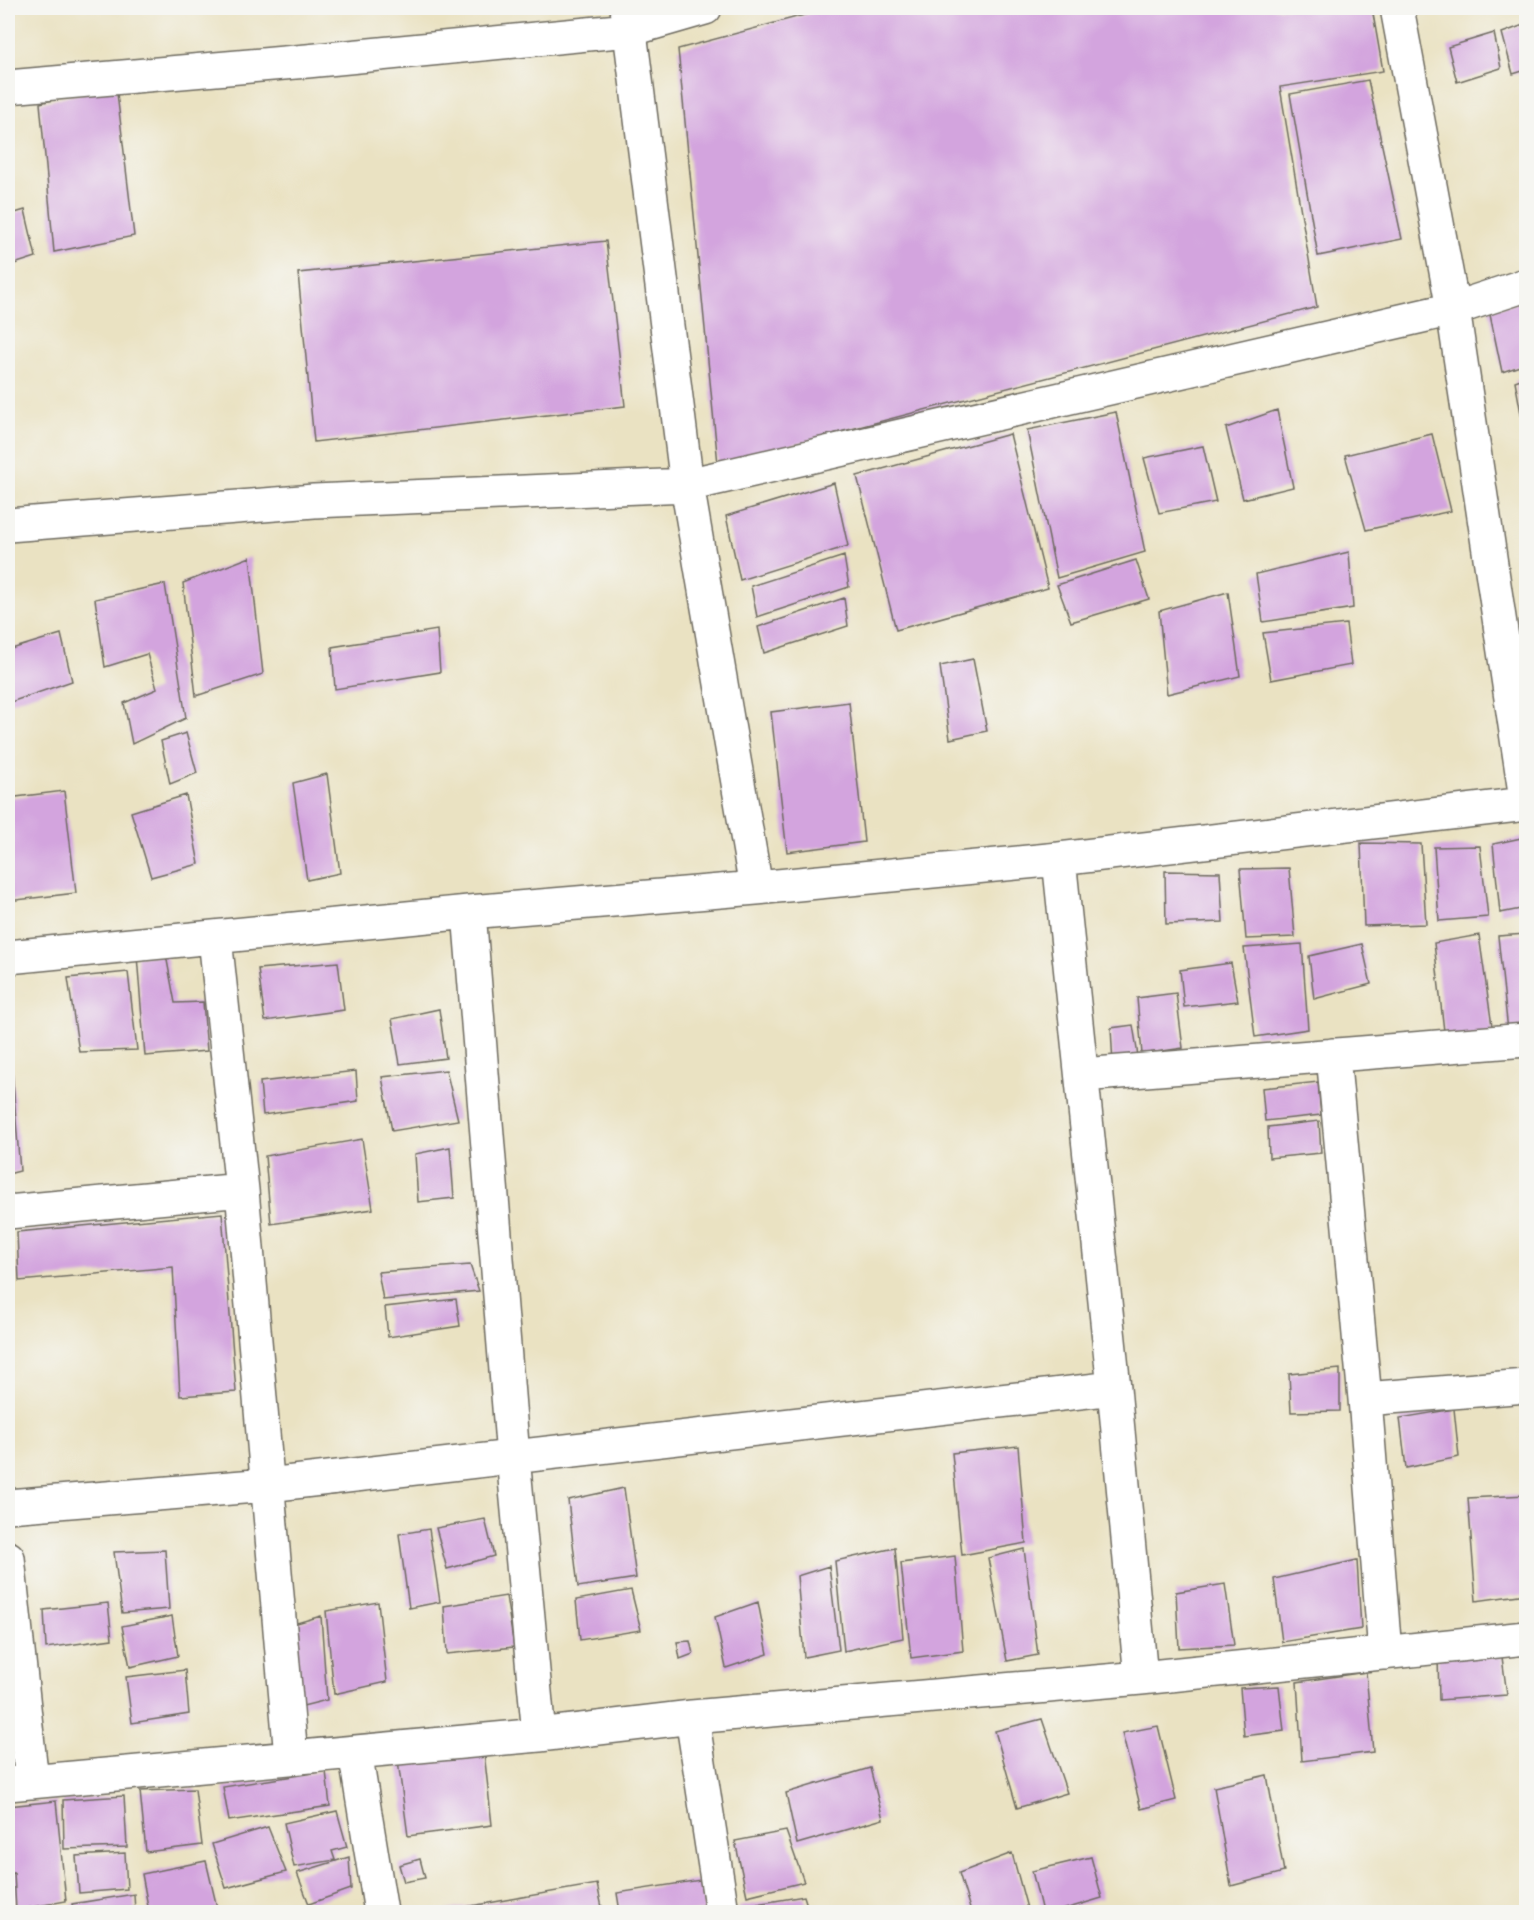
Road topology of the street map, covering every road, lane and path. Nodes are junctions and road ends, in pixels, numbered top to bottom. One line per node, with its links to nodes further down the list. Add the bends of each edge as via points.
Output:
1 (705, 8): 3 (street)
2 (1397, 8): 6 (street)
3 (628, 19): 4 (street, via 307,61); 7 (street)
4 (8, 87)
5 (1527, 285): 6 (street)
6 (1453, 309): 7 (street); 9 (street)
7 (687, 485): 8 (street, via 314,501); 12 (street)
8 (8, 525)
9 (1527, 800)
10 (1527, 804): 11 (street)
11 (1059, 859): 12 (street); 18 (street)
12 (756, 888): 13 (street)
13 (469, 912): 14 (street); 24 (street)
14 (215, 938): 15 (street); 19 (street)
15 (8, 957)
16 (1527, 1040): 17 (street)
17 (1333, 1055): 18 (street); 23 (street)
18 (1082, 1075): 22 (street)
19 (242, 1190): 20 (street); 25 (street)
20 (8, 1212)
21 (1527, 1386): 23 (street)
22 (1114, 1388): 24 (street); 30 (street)
23 (1365, 1399): 29 (street)
24 (513, 1457): 25 (street); 32 (street)
25 (268, 1485): 26 (street); 34 (street)
26 (8, 1506)
27 (8, 1558): 35 (street)
28 (1527, 1638): 29 (street)
29 (1385, 1653): 30 (street)
30 (1141, 1678): 31 (street)
31 (692, 1717): 32 (street); 37 (street)
32 (539, 1735): 33 (street)
33 (355, 1752): 34 (street); 36 (street)
34 (291, 1757): 35 (street)
35 (20, 1783)
36 (381, 1912)
37 (722, 1912)

